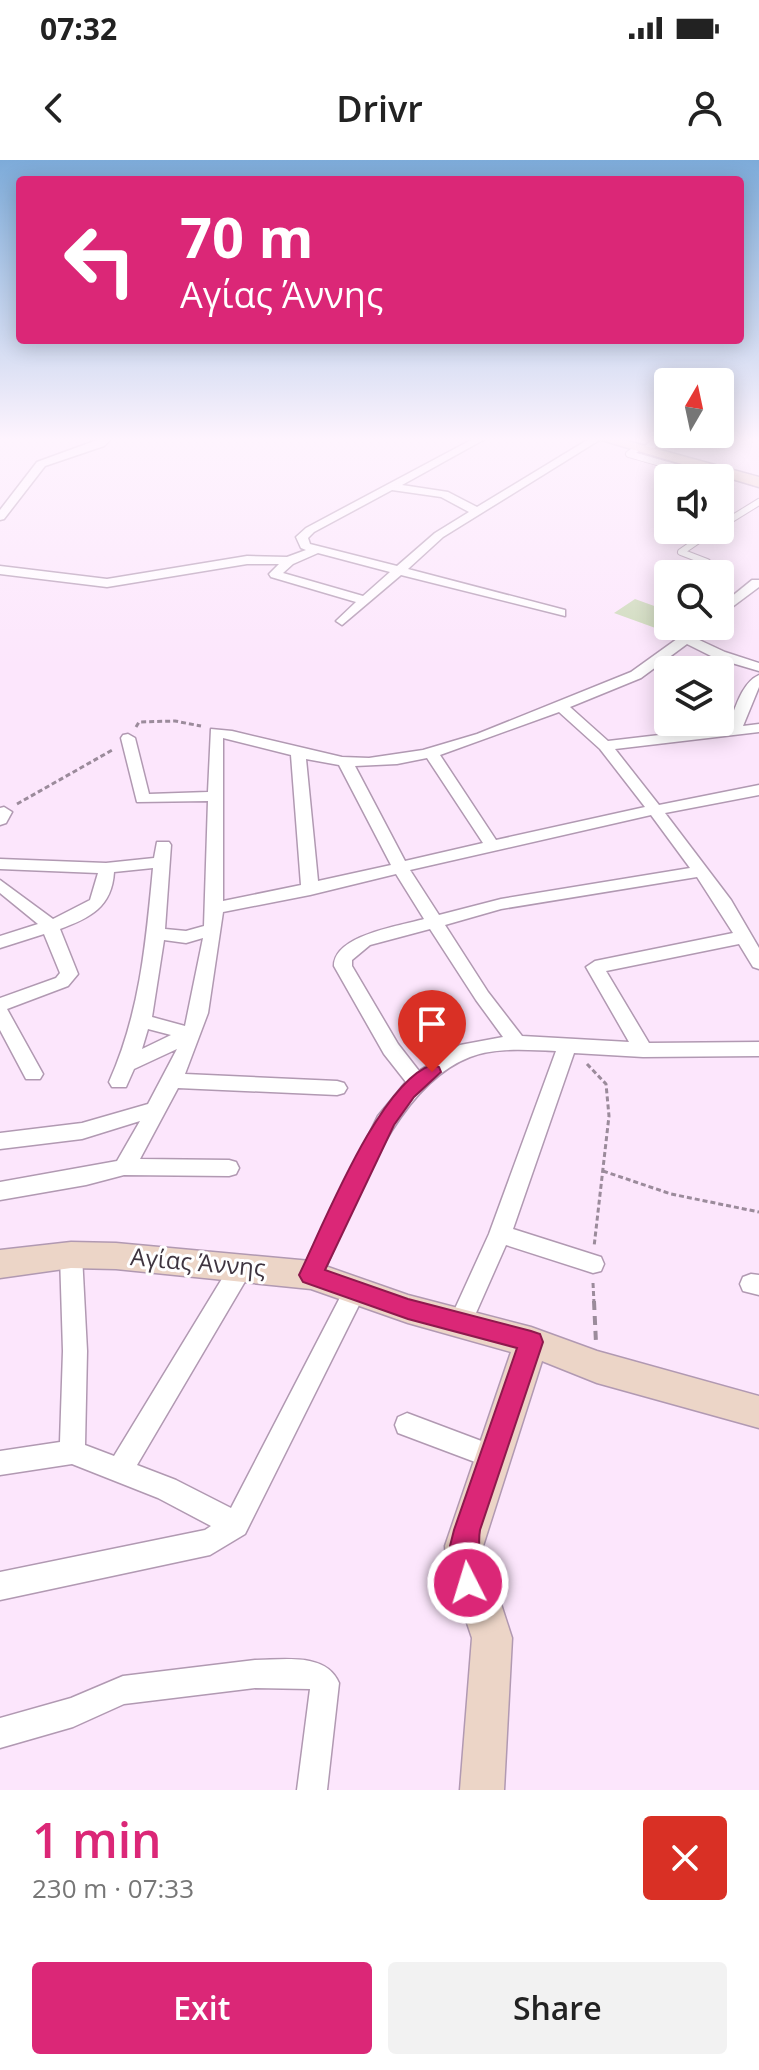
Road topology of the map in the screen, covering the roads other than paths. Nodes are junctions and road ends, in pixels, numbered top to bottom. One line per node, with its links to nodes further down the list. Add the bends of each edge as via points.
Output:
1 (338, 515): 4 (street, via 302,537 305,546)
2 (470, 515): 8 (street)
3 (693, 544): 5 (lane, via 681,552)
4 (315, 550): 6 (street); 8 (street)
5 (702, 560)
6 (289, 561): 7 (street, via 247,560 107,583); 10 (street, via 275,574)
7 (0, 570)
8 (397, 571): 10 (street); 12 (street)
9 (756, 583): 11 (street)
10 (364, 600): 13 (street)
11 (734, 601)
12 (561, 613)
13 (342, 621)
14 (685, 640): 18 (street, via 636,675)
15 (688, 640): 16 (street)
16 (759, 667)
17 (759, 679): 20 (street)
18 (561, 706): 23 (street); 24 (street)
19 (759, 728): 20 (street)
20 (734, 730)
21 (686, 736): 23 (street)
22 (128, 738): 28 (street, via 142,799)
23 (605, 746): 30 (street)
24 (430, 751): 26 (street, via 390,763); 31 (street)
25 (298, 752): 26 (street); 28 (street, via 216,732); 37 (street)
26 (345, 762): 33 (street)
27 (753, 791): 29 (street); 30 (street)
28 (214, 796): 38 (street)
29 (759, 805)
30 (655, 810): 31 (street); 35 (street)
31 (492, 845): 33 (street)
32 (0, 864): 34 (street)
33 (400, 867): 37 (street); 39 (street)
34 (106, 868): 40 (street, via 101,896 93,907); 42 (street, via 162,854)
35 (701, 871): 39 (street, via 536,896); 43 (street)
36 (0, 885): 40 (street)
37 (310, 890): 38 (street)
38 (215, 908): 41 (street)
39 (435, 923): 50 (street); 56 (street, via 364,941 343,958 377,1027)
40 (49, 924): 44 (street); 46 (street, via 67,978)
41 (213, 929): 42 (street, via 186,937); 49 (street, via 207,986)
42 (158, 934): 48 (street)
43 (743, 937): 45 (street); 52 (street, via 595,967)
44 (0, 942)
45 (759, 963)
46 (0, 1005)
47 (0, 1013): 54 (street)
48 (143, 1021): 49 (street); 49 (street, via 123,1073)
49 (191, 1034): 55 (street)
50 (517, 1042): 53 (street); 56 (street, via 467,1050)
51 (759, 1049): 52 (street)
52 (643, 1050): 53 (street)
53 (566, 1051): 63 (street)
54 (33, 1074)
55 (175, 1081): 57 (street); 58 (street)
56 (417, 1082): 68 (street, via 385,1121)
57 (337, 1088)
58 (155, 1109): 59 (street, via 82,1131); 60 (street)
59 (0, 1141)
60 (124, 1167): 61 (street); 62 (street)
61 (229, 1168)
62 (0, 1191)
63 (500, 1234): 66 (street); 70 (street)
64 (71, 1255): 65 (street, Αγίας Άννης); 67 (street, Αγίας Άννης); 74 (street)
65 (0, 1264)
66 (593, 1264)
67 (242, 1266): 68 (street, Αγίας Άννης); 77 (street)
68 (311, 1275): 69 (street, Αγίας Άννης)
69 (355, 1291): 70 (street, Αγίας Άννης); 78 (street)
70 (460, 1324): 71 (street, Αγίας Άννης)
71 (531, 1342): 72 (street, Αγίας Άννης, via 597,1367); 75 (street)
72 (759, 1412)
73 (407, 1425): 75 (street)
74 (72, 1452): 76 (street); 77 (street)
75 (491, 1456): 82 (street, via 464,1546 468,1583 492,1638)
76 (0, 1463)
77 (120, 1470): 78 (street)
78 (236, 1525): 79 (street, via 210,1542)
79 (0, 1586)
80 (0, 1733): 81 (street, via 73,1712 123,1690 255,1674 314,1675 325,1683)
81 (312, 1790)
82 (482, 1790)

